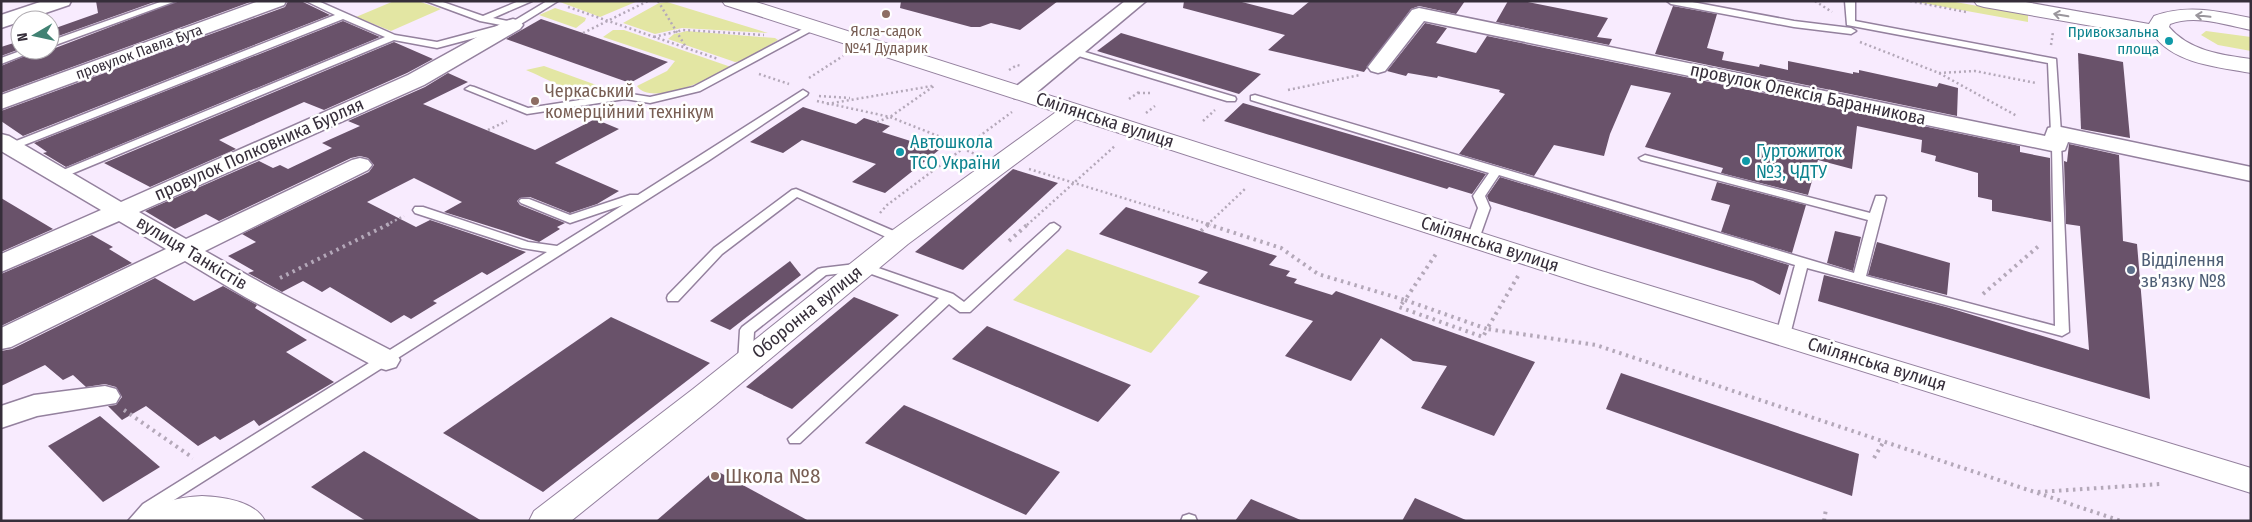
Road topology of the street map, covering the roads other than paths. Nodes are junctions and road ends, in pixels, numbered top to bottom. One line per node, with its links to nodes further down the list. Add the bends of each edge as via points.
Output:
1 (62, 1): 15 (street)
2 (172, 1): 22 (lane)
3 (277, 1): 31 (street, провулок Павла Бута)
4 (310, 1): 13 (lane)
5 (430, 1): 14 (lane)
6 (528, 1): 14 (lane)
7 (554, 1): 17 (lane, провулок Полковника Бурляя)
8 (732, 1): 18 (main road, Смілянська вулиця)
9 (1137, 1): 23 (street)
10 (1671, 1): 19 (lane, via 1805,26)
11 (1850, 1): 19 (lane)
12 (1984, 1): 20 (main road, one-way to 12)
13 (341, 16): 21 (lane); 34 (lane)
14 (483, 19): 17 (lane)
15 (1, 22)
16 (2251, 24): 20 (main road, one-way to 20, via 2197,15 2175,16 2161,20)
17 (513, 25): 21 (lane, провулок Полковника Бурляя, via 437,45); 43 (street, провулок Полковника Бурляя, via 416,80)
18 (812, 27): 27 (lane, via 696,89 650,100 625,96 527,111); 30 (main road, Смілянська вулиця)
19 (1851, 31): 33 (lane, via 2053,60)
20 (2160, 32): 24 (main road, via 2176,44 2199,54)
21 (393, 38): 39 (lane)
22 (60, 40)
23 (1075, 52): 29 (lane); 30 (street)
24 (2251, 66)
25 (1378, 67): 33 (street, провулок Олексія Баранникова, via 1418,14)
26 (803, 88): 40 (lane)
27 (470, 89)
28 (1255, 98): 37 (lane)
29 (1231, 99)
30 (1017, 102): 32 (main road, Смілянська вулиця)
31 (1, 103)
32 (1074, 110): 47 (main road, Оборонна вулиця); 48 (main road, Смілянська вулиця)
33 (2056, 139): 38 (street, провулок Олексія Баранникова); 54 (lane, via 2062,332)
34 (6, 144): 39 (street, вулиця Танкістів)
35 (1645, 158): 45 (lane)
36 (360, 164): 49 (street)
37 (1496, 171): 48 (lane, via 1479,196 1484,208); 51 (lane)
38 (2251, 174)
39 (60, 176): 43 (street, вулиця Танкістів)
40 (655, 189): 42 (lane, via 570,219); 50 (lane)
41 (1880, 198): 45 (lane)
42 (525, 201)
43 (120, 210): 49 (street, вулиця Танкістів); 52 (street, провулок Полковника Бурляя)
44 (419, 210): 50 (lane, via 526,245)
45 (1876, 218): 54 (lane)
46 (1054, 227): 55 (lane, via 965,309)
47 (887, 233): 53 (main road, Оборонна вулиця); 56 (lane, via 796,192 718,251)
48 (1473, 239): 57 (main road, Смілянська вулиця)
49 (185, 250): 58 (street); 59 (street, вулиця Танкістів)
50 (558, 250): 59 (lane)
51 (1802, 263): 54 (lane); 57 (lane)
52 (1, 264)
53 (864, 267): 55 (lane); 67 (main road, Оборонна вулиця)
54 (1859, 278)
55 (948, 297): 62 (lane)
56 (673, 298)
57 (1783, 335): 63 (main road, Смілянська вулиця)
58 (1, 340)
59 (386, 360): 64 (lane, via 149,508)
60 (105, 396): 61 (street, via 34,406)
61 (1, 417)
62 (795, 439)
63 (2251, 481)
64 (136, 521)
65 (157, 521): 66 (main road, via 176,511 200,510 232,512)
66 (248, 521)
67 (546, 521)

